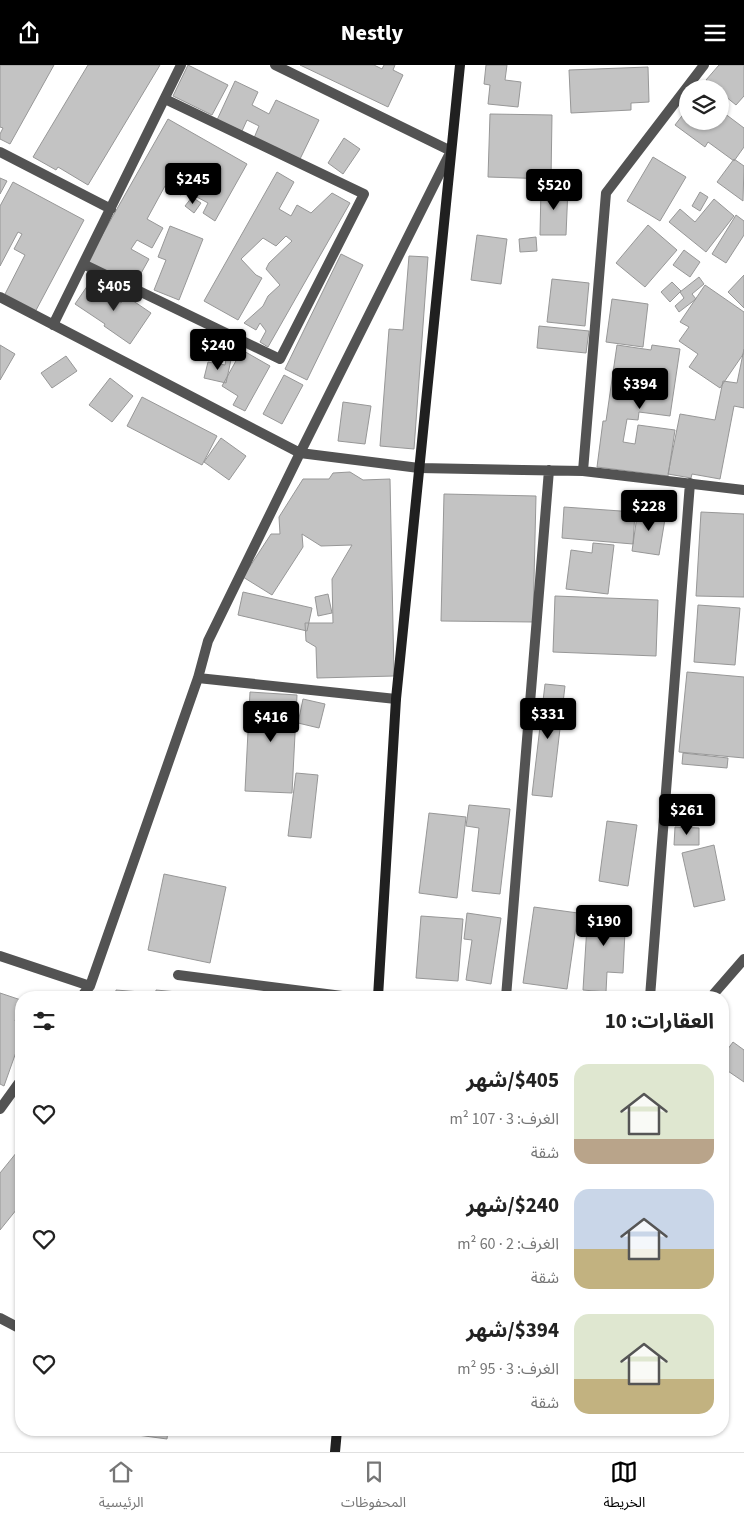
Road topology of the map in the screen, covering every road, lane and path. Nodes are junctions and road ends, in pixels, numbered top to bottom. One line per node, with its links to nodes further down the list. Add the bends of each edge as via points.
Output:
1 (181, 65): 5 (street)
2 (275, 65): 6 (street)
3 (460, 65): 6 (main road)
4 (704, 65): 15 (street, via 606,193)
5 (164, 99): 8 (street); 9 (street, via 364,194 280,359)
6 (451, 151): 12 (street); 13 (main road)
7 (0, 152): 8 (street)
8 (111, 209): 9 (street)
9 (83, 263): 11 (street)
10 (0, 297): 11 (street)
11 (53, 325): 12 (street)
12 (300, 453): 13 (street); 18 (street, via 208,641)
13 (419, 467): 14 (street); 19 (main road)
14 (549, 470): 15 (street); 27 (street)
15 (583, 471): 16 (street)
16 (690, 483): 17 (street); 28 (street)
17 (744, 490)
18 (198, 679): 19 (street); 23 (street)
19 (396, 699): 26 (main road)
20 (0, 956): 23 (street)
21 (744, 959): 29 (street)
22 (178, 975): 25 (street)
23 (90, 986): 24 (street)
24 (86, 991)
25 (303, 991)
26 (378, 991)
27 (506, 991)
28 (650, 991)
29 (716, 991)
30 (15, 1088): 31 (street)
31 (0, 1109)
32 (0, 1318): 33 (street)
33 (15, 1326)
34 (336, 1436): 35 (main road)
35 (335, 1452)

